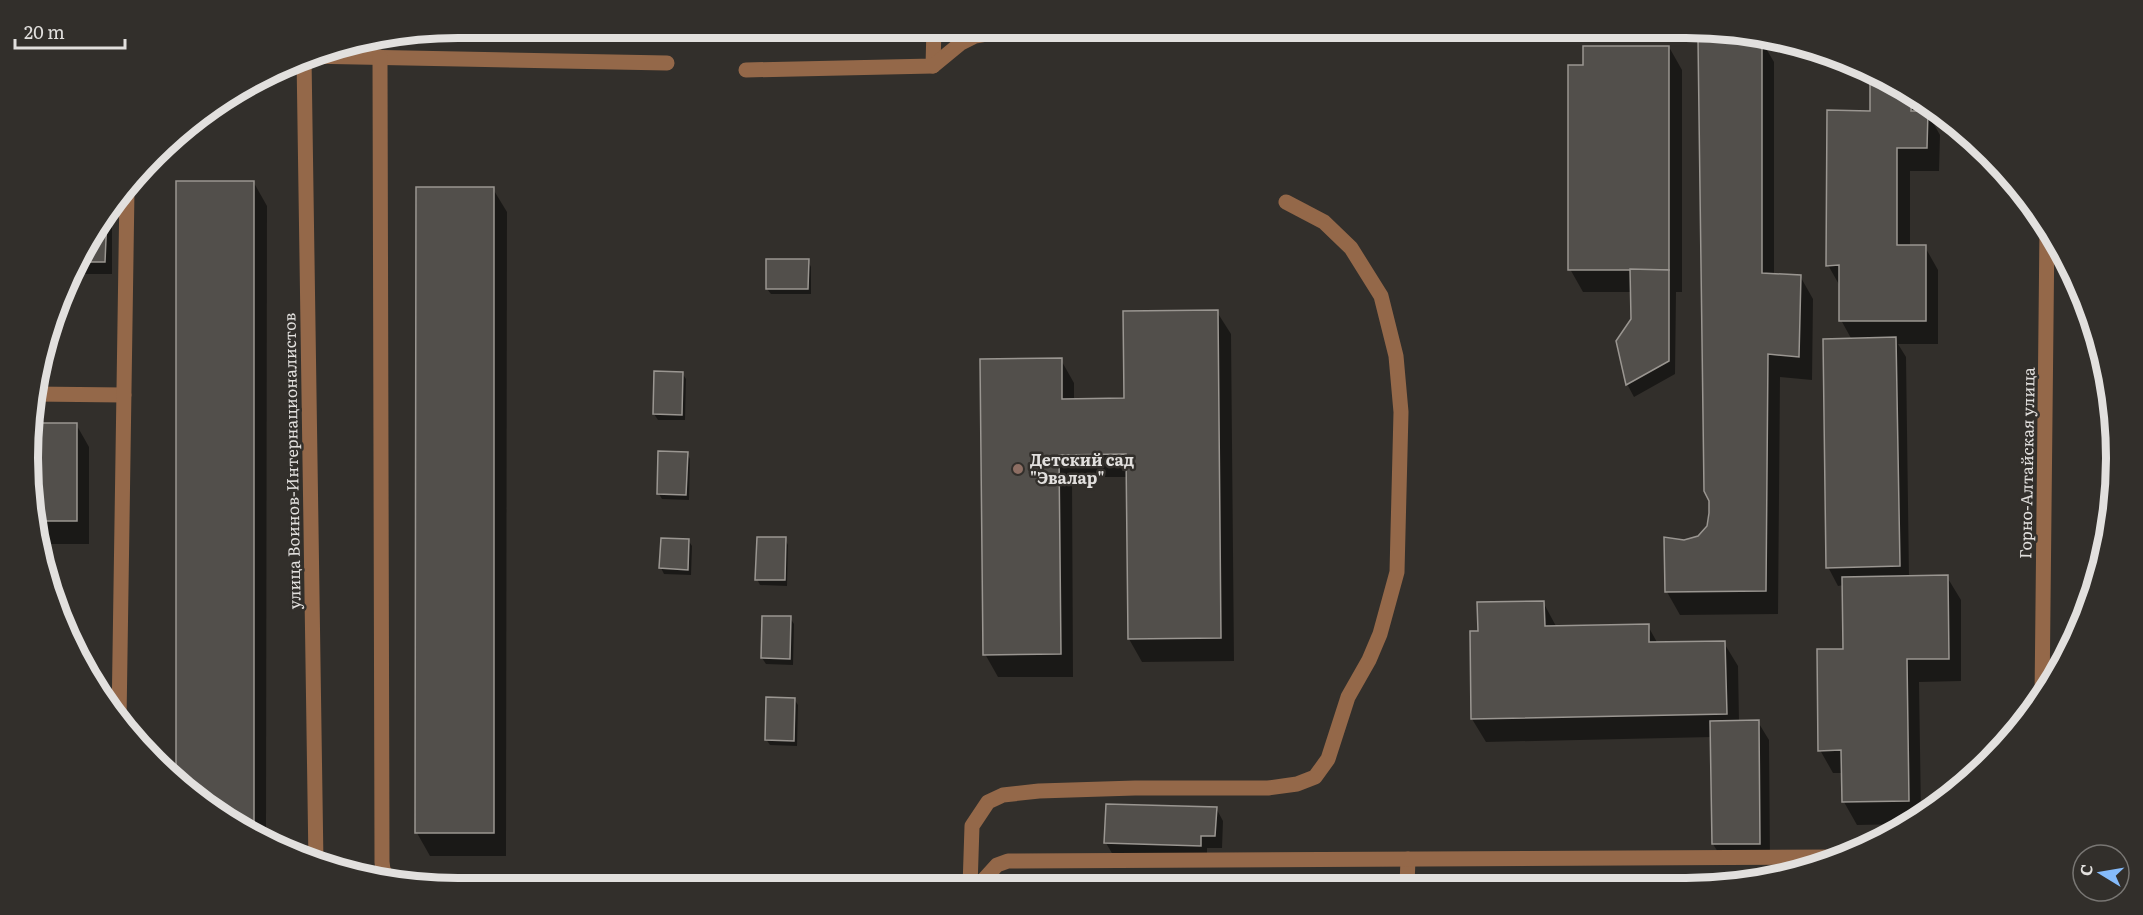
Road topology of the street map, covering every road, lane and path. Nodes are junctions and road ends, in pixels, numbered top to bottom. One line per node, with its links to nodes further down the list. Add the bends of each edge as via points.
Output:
1 (934, 38): 7 (street)
2 (970, 38): 7 (street)
3 (334, 56): 4 (street)
4 (380, 57): 5 (street); 19 (street)
5 (667, 63)
6 (305, 66): 16 (street, улица Воинов-Интернационалистов)
7 (933, 66): 8 (street)
8 (746, 70)
9 (127, 199): 13 (street)
10 (1286, 202): 20 (street, via 1324,222 1338,235 1381,296 1396,356 1401,412 1397,572 1380,634 1348,698 1328,759 1315,777 1268,788 1135,788 1003,795 988,802 972,826)
11 (2047, 244): 14 (street, Горно-Алтайская улица)
12 (43, 394): 13 (street)
13 (124, 395): 15 (street)
14 (2042, 679)
15 (119, 706)
16 (316, 853)
17 (1814, 857): 18 (street)
18 (1408, 859): 21 (street, via 1008,861 997,865); 22 (street)
19 (383, 870)
20 (970, 878)
21 (985, 878)
22 (1407, 878)

